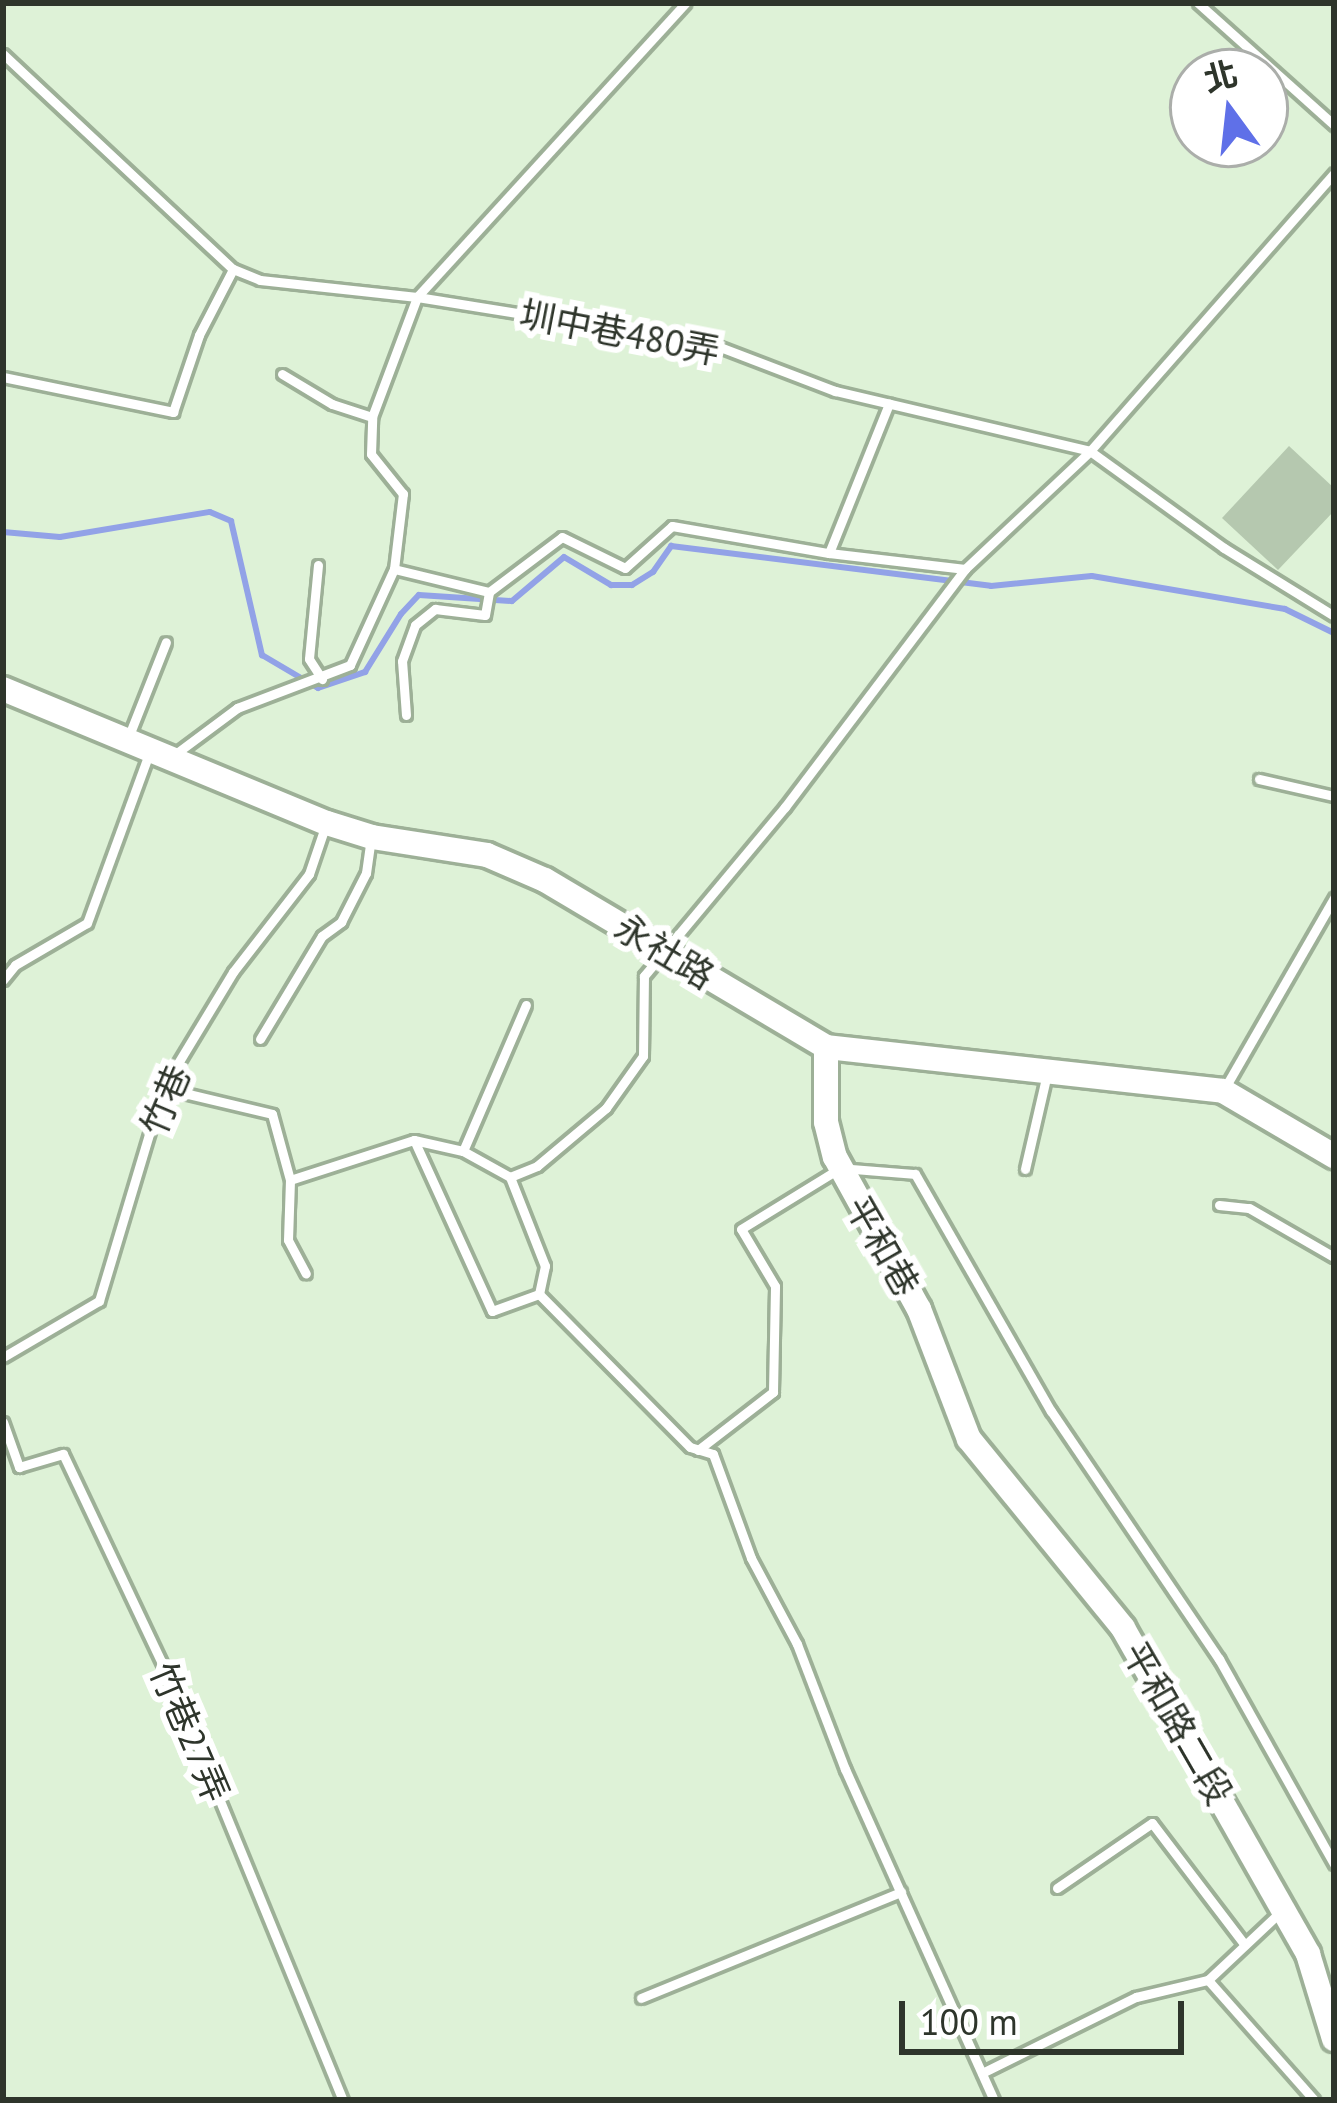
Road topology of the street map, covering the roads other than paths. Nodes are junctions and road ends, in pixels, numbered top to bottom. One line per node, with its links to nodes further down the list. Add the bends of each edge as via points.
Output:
1 (685, 3): 7 (lane)
2 (1198, 3): 4 (lane)
3 (3, 54): 6 (lane, 圳中巷480弄)
4 (1334, 125)
5 (1334, 173): 12 (lane)
6 (233, 269): 7 (lane, 圳中巷480弄, via 260,280); 9 (lane, via 173,412)
7 (417, 297): 10 (lane, 圳中巷480弄, via 712,344); 11 (lane)
8 (282, 374): 11 (lane)
9 (3, 377)
10 (889, 404): 12 (lane, 圳中巷480弄); 13 (lane)
11 (372, 417): 15 (lane, via 371,454 403,494)
12 (1090, 451): 16 (lane); 18 (lane, 圳中巷480弄)
13 (829, 553): 16 (lane); 17 (lane, via 672,526 625,568 562,537)
14 (318, 566): 20 (lane, via 309,659)
15 (394, 568): 17 (lane); 20 (lane, via 350,664)
16 (965, 569): 29 (lane)
17 (489, 592): 22 (lane, via 485,615 435,609 415,625 402,661)
18 (1334, 616)
19 (166, 642): 23 (lane)
20 (321, 679): 23 (lane)
21 (3, 689): 23 (street, 永社路)
22 (406, 715)
23 (151, 747): 26 (street, 永社路); 30 (lane, via 87,923)
24 (1259, 779): 25 (lane)
25 (1334, 796)
26 (327, 824): 27 (street, 永社路); 35 (lane, 竹巷, via 309,874 233,972)
27 (371, 837): 29 (street, 永社路, via 487,855); 32 (lane, via 366,873 341,922 322,936)
28 (1334, 898): 36 (lane)
29 (666, 951): 33 (street, 永社路); 42 (lane, via 644,976 644,1056 606,1108 537,1166)
30 (3, 980)
31 (526, 1005): 38 (lane)
32 (260, 1039)
33 (826, 1047): 34 (street, 永社路); 40 (street, 平和巷, via 826,1122)
34 (1048, 1069): 36 (street, 永社路); 41 (lane)
35 (163, 1088): 43 (lane, via 272,1114); 48 (lane, 竹巷, via 99,1301)
36 (1223, 1091): 39 (street, 永社路)
37 (414, 1140): 38 (lane); 43 (lane); 47 (lane, via 492,1312)
38 (464, 1151): 42 (lane)
39 (1334, 1156)
40 (840, 1168): 50 (street, 平和巷, via 919,1309); 51 (lane, via 741,1229 775,1286 773,1392); 52 (lane, via 916,1174 1051,1411 1220,1659)
41 (1025, 1169)
42 (510, 1178): 47 (lane, via 545,1266)
43 (290, 1180): 46 (lane, via 288,1240)
44 (1219, 1204): 45 (lane, via 1249,1208)
45 (1334, 1257)
46 (306, 1274)
47 (538, 1294): 51 (lane)
48 (3, 1357)
49 (3, 1422): 61 (lane, 竹巷27弄, via 20,1467 63,1454 175,1691)
50 (970, 1439): 55 (street, 平和路二段, via 1123,1628)
51 (698, 1450): 54 (lane, via 713,1454 751,1558 797,1644)
52 (1334, 1864)
53 (1057, 1888): 56 (lane, via 1152,1823)
54 (901, 1892): 58 (lane); 60 (lane)
55 (1282, 1909): 56 (lane); 59 (street, 平和路二段, via 1308,1954)
56 (1245, 1945): 57 (lane)
57 (1208, 1979): 60 (lane, via 1136,1997); 63 (lane)
58 (641, 1998)
59 (1334, 2039)
60 (982, 2073): 62 (lane)
61 (343, 2100)
62 (994, 2100)
63 (1313, 2100)

